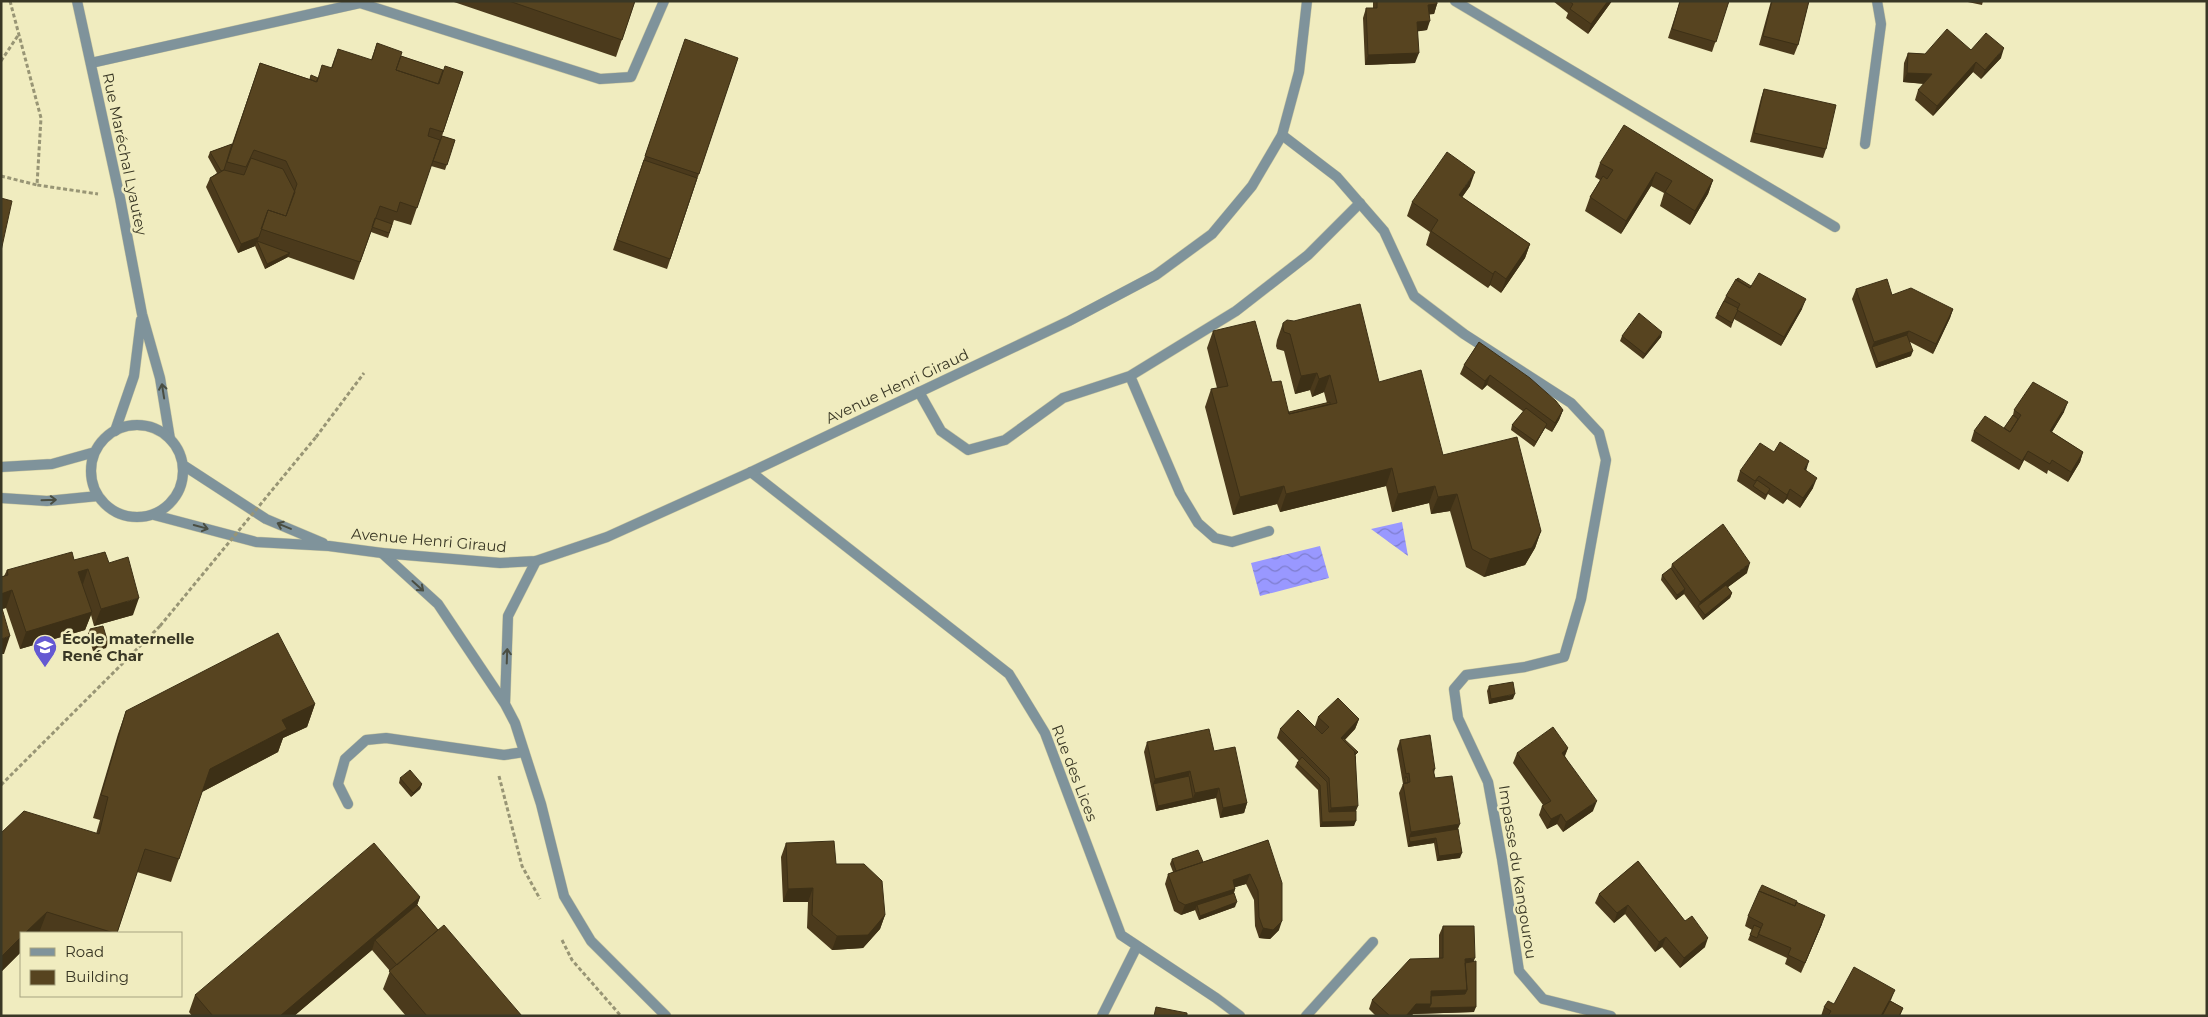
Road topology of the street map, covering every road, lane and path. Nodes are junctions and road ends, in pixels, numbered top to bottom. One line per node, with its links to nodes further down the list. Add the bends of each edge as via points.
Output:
1 (10, 1): 7 (path)
2 (78, 1): 9 (street, Rue Maréchal Lyautey)
3 (664, 1): 9 (street, via 631,77 600,79 360,3)
4 (1307, 1): 10 (street, Avenue Henri Giraud, via 1299,72)
5 (1455, 1): 16 (street)
6 (1877, 1): 11 (street, via 1881,24)
7 (19, 34): 8 (path); 13 (path, via 41,118)
8 (1, 60)
9 (91, 64): 14 (street, Rue Maréchal Lyautey)
10 (1282, 135): 15 (street, Impasse du Kangourou, via 1337,176); 20 (street, Avenue Henri Giraud, via 1252,186 1212,234 1164,269 1069,321)
11 (1865, 144)
12 (1, 176): 13 (path)
13 (37, 185): 14 (path)
14 (120, 198): 17 (street, Rue Maréchal Lyautey)
15 (1360, 203): 19 (street, via 1308,255 1236,311); 44 (street, Impasse du Kangourou, via 1384,230 1414,296 1464,334 1572,402 1600,432 1606,460 1581,599 1564,657 1525,667 1466,675 1454,689 1458,718 1488,782 1519,971 1542,1000)
16 (1835, 227)
17 (142, 314): 21 (street, Rue Maréchal Lyautey, via 134,376); 22 (street, Rue Maréchal Lyautey, one-way to 17, via 160,378)
18 (364, 373): 36 (path, bridge, via 316,438 160,626)
19 (1130, 376): 20 (street, via 1063,398 1005,440 968,450 941,431); 30 (street, via 1180,493 1198,522 1215,538 1232,542)
20 (919, 392): 26 (street, Avenue Henri Giraud)
21 (115, 431): 22 (street, via 129,426 144,426 158,430); 23 (street)
22 (170, 439): 24 (street)
23 (95, 452): 25 (street, via 52,464); 27 (street, via 92,482)
24 (183, 465): 29 (street, via 177,495); 31 (street, Avenue Henri Giraud, one-way to 24, via 266,519)
25 (1, 467)
26 (751, 472): 33 (street, Avenue Henri Giraud, via 607,537); 39 (street, Rue des Lices, via 1009,674 1045,733 1121,935)
27 (98, 496): 28 (street, one-way to 27, via 47,501); 29 (street, via 108,508 122,516)
28 (1, 498)
29 (154, 515): 31 (street, Avenue Henri Giraud, one-way to 31, via 256,542)
30 (1269, 531)
31 (329, 546): 32 (street, Avenue Henri Giraud)
32 (382, 553): 33 (street, Avenue Henri Giraud, via 500,563); 34 (street, one-way to 34, via 438,604)
33 (536, 561): 34 (street, one-way to 33, via 508,616)
34 (505, 704): 35 (street)
35 (524, 752): 37 (street, via 504,755 386,738 366,740 345,759 338,784); 40 (street, via 564,896 590,941)
36 (1, 784)
37 (348, 804)
38 (1372, 942): 43 (street)
39 (1137, 946): 41 (street); 42 (street, Rue des Lices)
40 (666, 1016)
41 (1102, 1016)
42 (1240, 1016)
43 (1306, 1016)
44 (1611, 1016)

